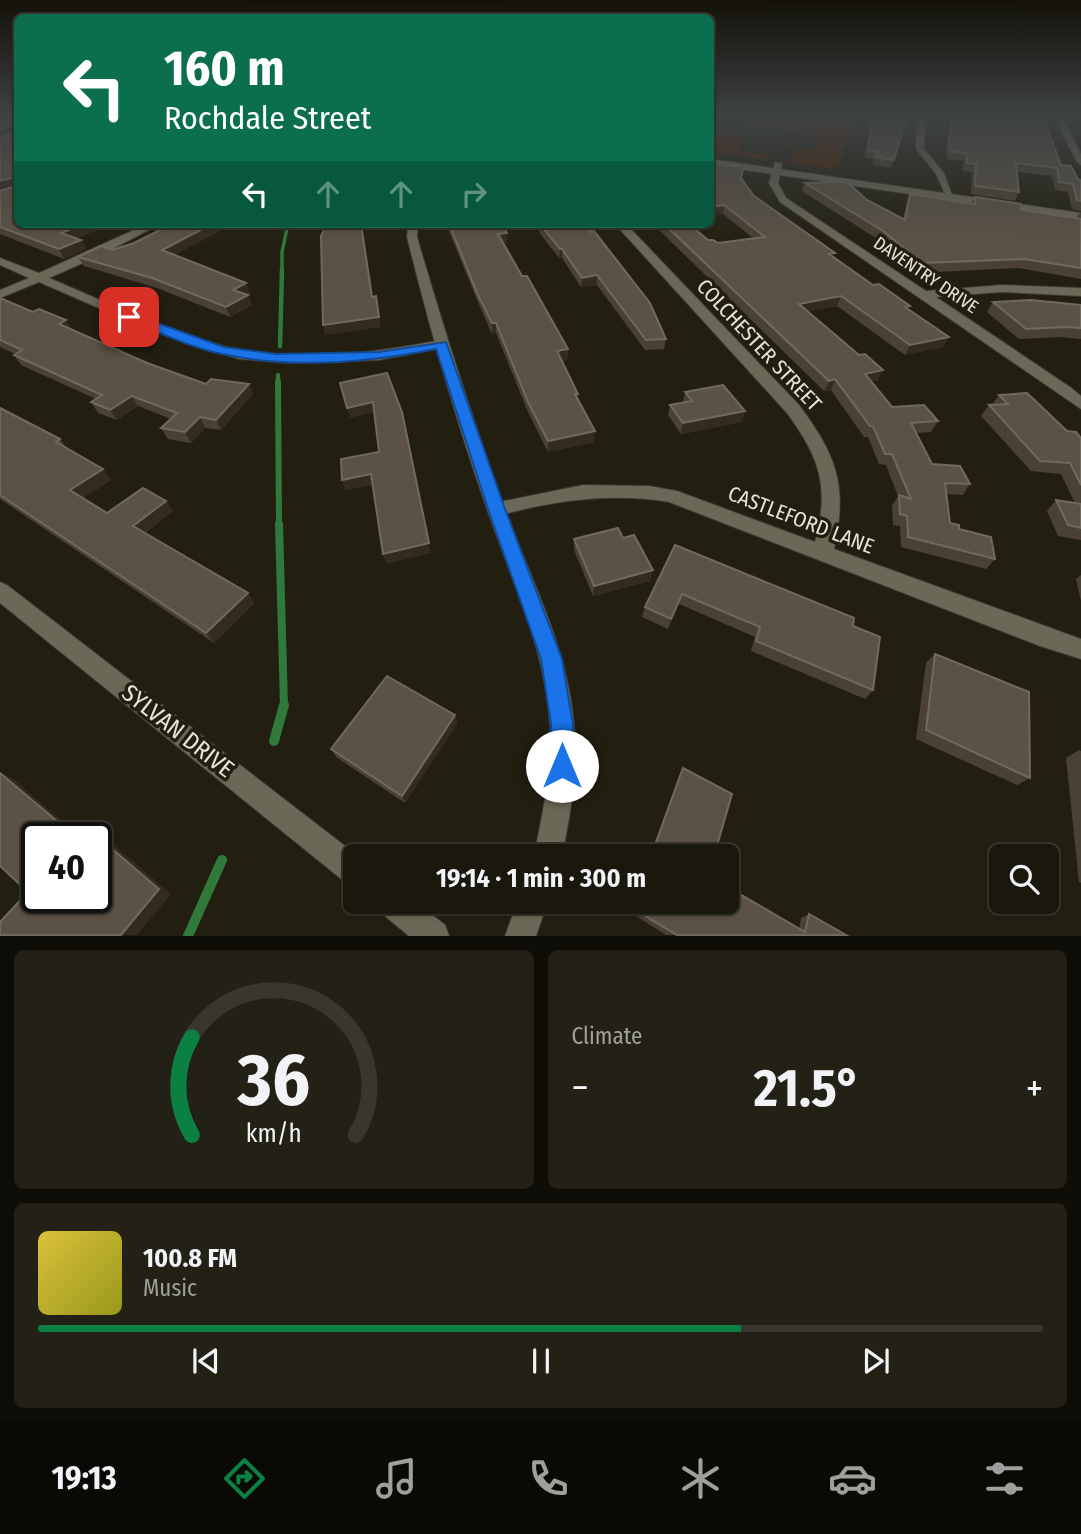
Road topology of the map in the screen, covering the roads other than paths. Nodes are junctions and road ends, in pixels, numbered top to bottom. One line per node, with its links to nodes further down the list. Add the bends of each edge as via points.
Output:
1 (732, 159): 4 (street)
2 (926, 159): 5 (street, via 940,173)
3 (714, 162): 4 (street)
4 (776, 168): 5 (street); 15 (street, DAVENTRY DRIVE, via 772,177 775,191 783,200)
5 (948, 192): 6 (street); 7 (street)
6 (1081, 208)
7 (1081, 216)
8 (146, 228): 12 (street)
9 (413, 228): 16 (street)
10 (624, 228): 19 (street, COLCHESTER STREET, via 813,435 831,470 832,518)
11 (0, 261): 12 (street)
12 (38, 278): 14 (street); 16 (street, via 152,326 239,355 289,359 379,356)
13 (1081, 292): 15 (street, via 1030,286)
14 (0, 294)
15 (924, 295): 17 (street, DAVENTRY DRIVE)
16 (441, 344): 18 (street)
17 (1081, 404)
18 (496, 509): 19 (street, CASTLEFORD LANE, via 583,491 662,494); 22 (street, via 552,659 562,724 562,788)
19 (822, 552): 21 (street, CASTLEFORD LANE)
20 (0, 591): 23 (street, SYLVAN DRIVE)
21 (1081, 649)
22 (550, 844)
23 (343, 863)
24 (407, 914): 26 (street)
25 (528, 914): 27 (street)
26 (434, 936)
27 (520, 936)

